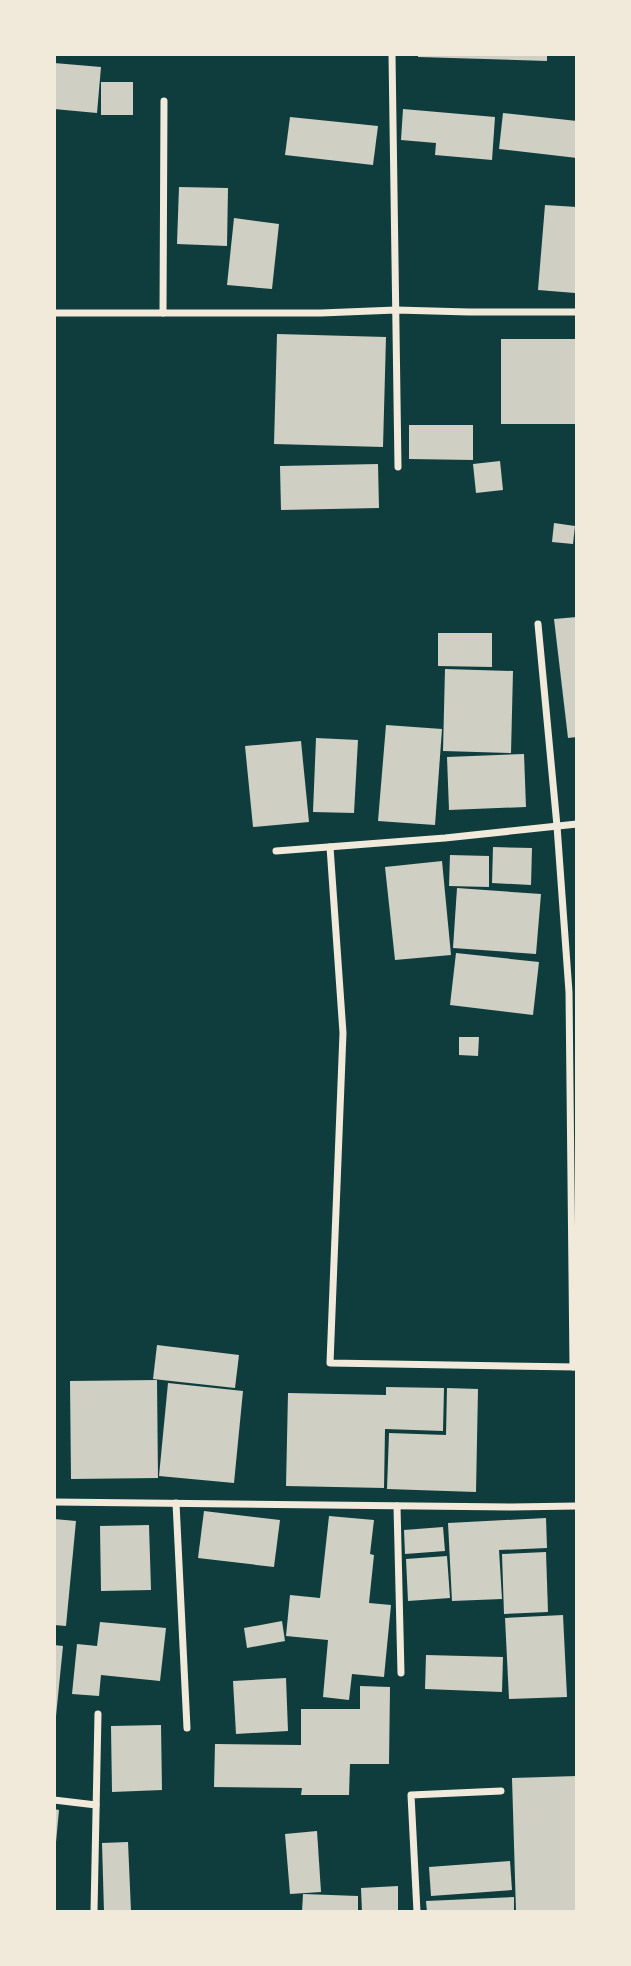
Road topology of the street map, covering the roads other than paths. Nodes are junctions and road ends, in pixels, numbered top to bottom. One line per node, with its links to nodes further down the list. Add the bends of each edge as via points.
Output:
1 (392, 54): 3 (street)
2 (164, 101): 6 (street)
3 (396, 310): 4 (street); 6 (street); 7 (street)
4 (577, 312)
5 (54, 313): 6 (street)
6 (163, 313)
7 (398, 467)
8 (538, 624): 10 (street)
9 (577, 824): 10 (street)
10 (557, 827): 11 (street); 13 (street, via 569,992)
11 (330, 847): 12 (street); 13 (street, via 343,1033 330,1363)
12 (276, 851)
13 (575, 1367)
14 (54, 1502): 15 (street)
15 (176, 1503): 16 (street); 20 (street)
16 (397, 1506): 17 (street); 18 (street)
17 (577, 1506)
18 (401, 1673)
19 (98, 1714): 23 (street)
20 (187, 1728)
21 (501, 1791): 25 (street, via 411,1796)
22 (54, 1800): 23 (street)
23 (96, 1805): 24 (street)
24 (94, 1912)
25 (418, 1912)

